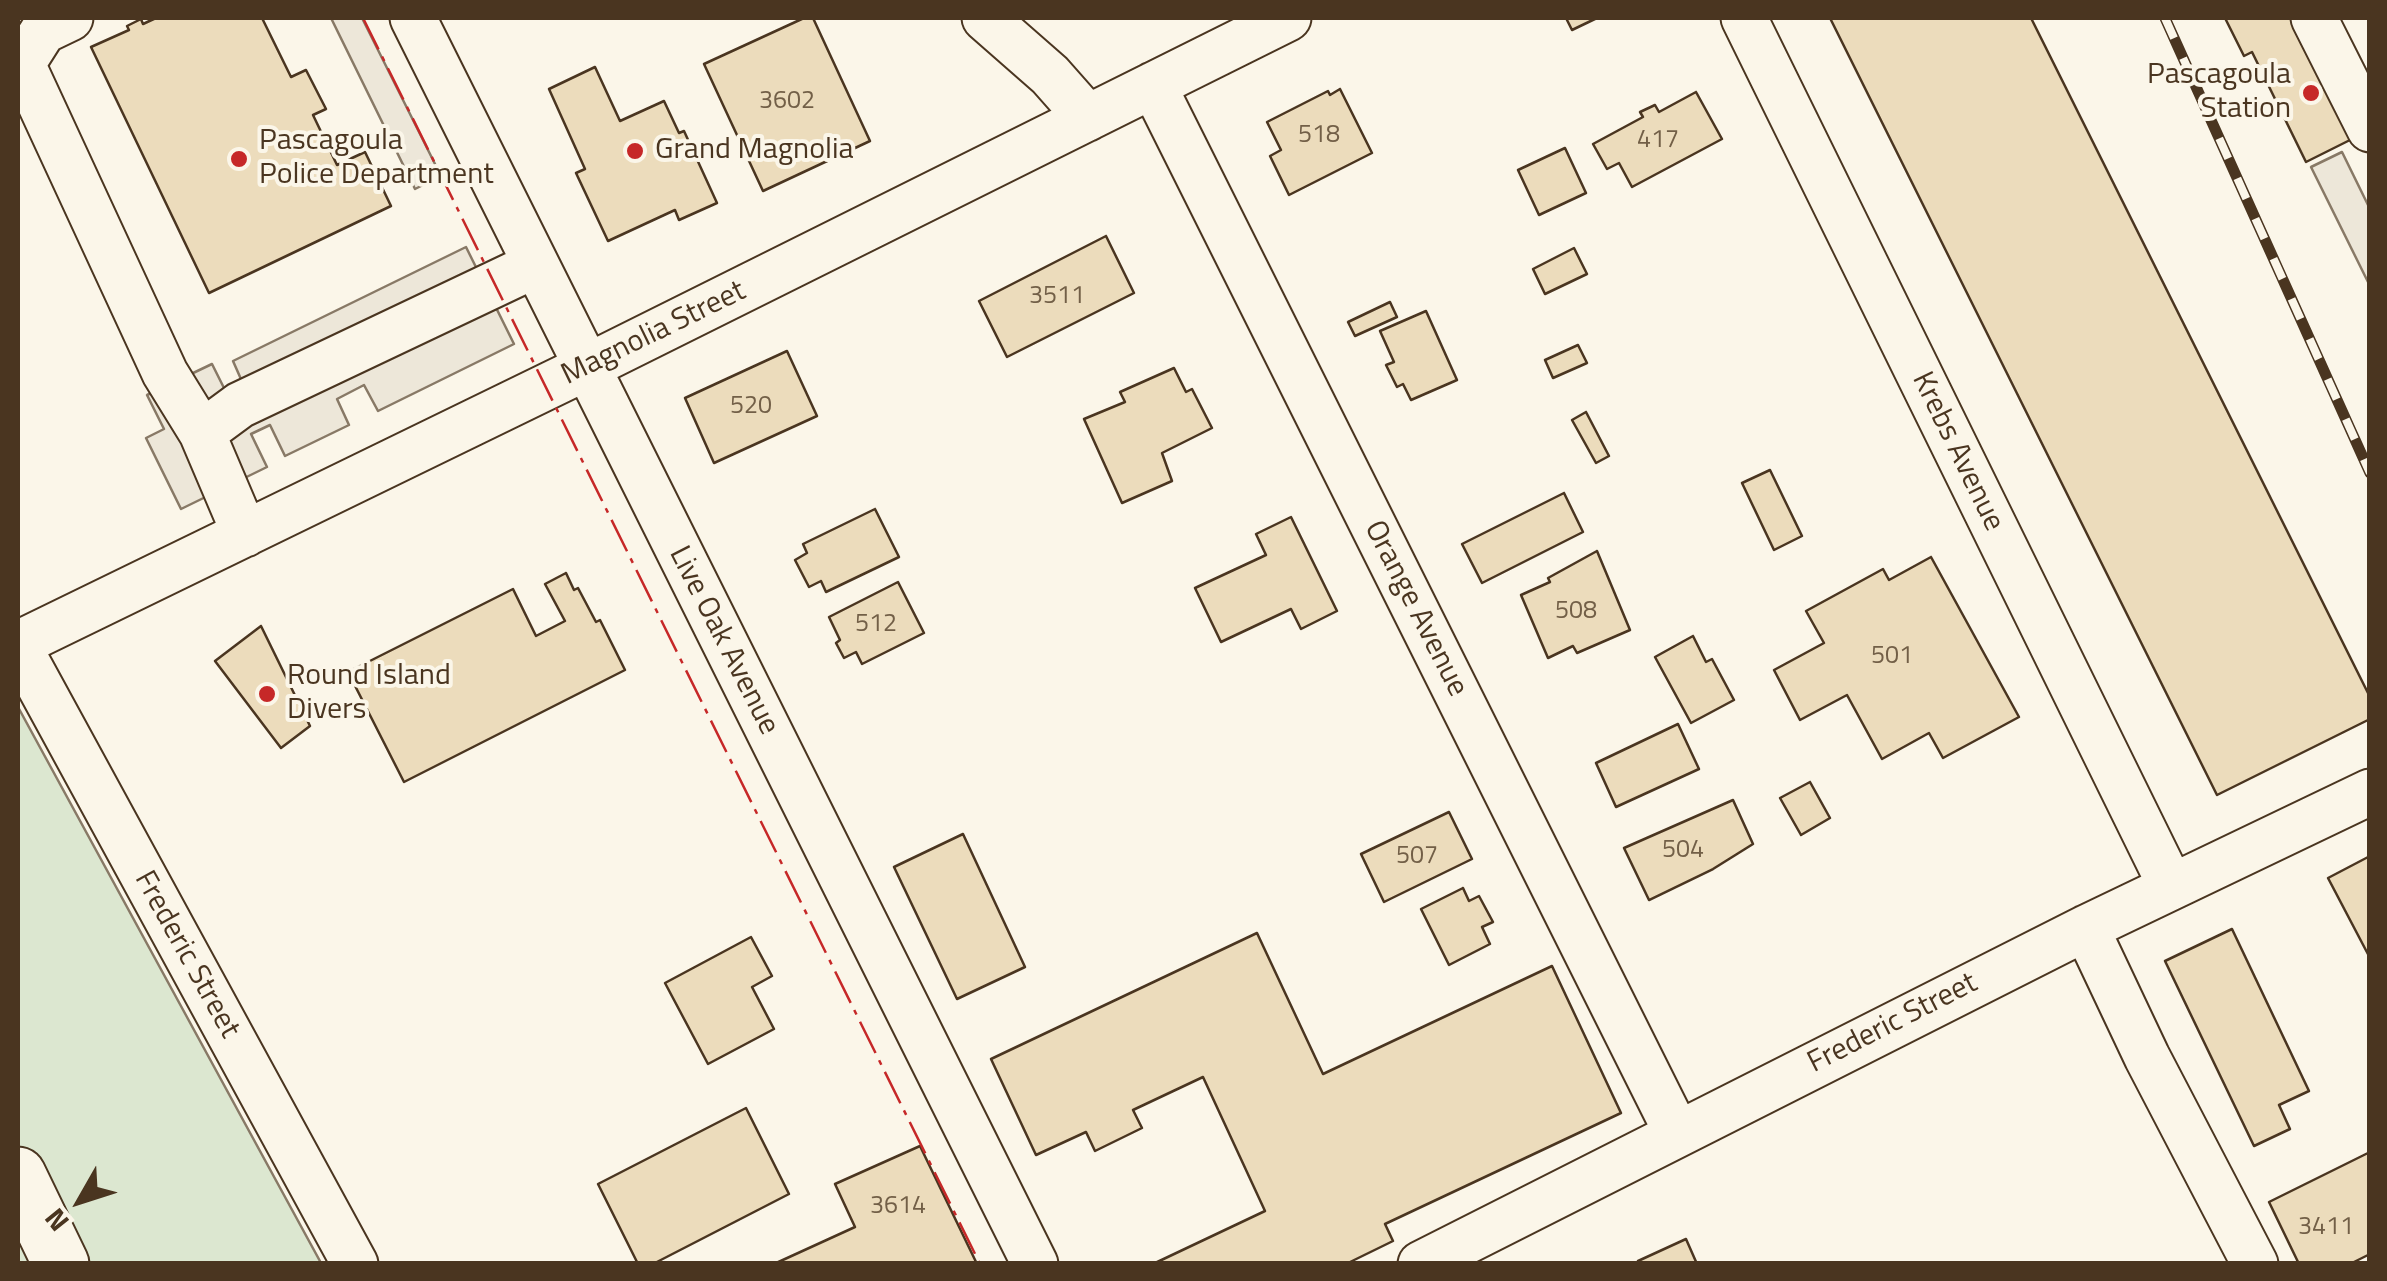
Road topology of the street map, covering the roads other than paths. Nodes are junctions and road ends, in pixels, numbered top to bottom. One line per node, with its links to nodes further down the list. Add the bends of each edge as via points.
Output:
1 (70, 18): 12 (street, via 43,30 22,64 165,373)
2 (413, 18): 10 (street, Live Oak Avenue)
3 (985, 18): 8 (street)
4 (1288, 18): 7 (street, Magnolia Street)
5 (1744, 18): 16 (street, Krebs Avenue)
6 (2314, 18): 9 (street)
7 (1153, 85): 8 (street, Magnolia Street); 18 (street, Orange Avenue)
8 (1088, 118): 11 (street, Magnolia Street)
9 (2370, 129)
10 (535, 265): 11 (street, Live Oak Avenue); 12 (street, via 240,405)
11 (586, 368): 13 (street, Magnolia Street); 22 (street, Live Oak Avenue)
12 (202, 433): 13 (street)
13 (245, 534): 14 (street, Magnolia Street)
14 (18, 645): 21 (street, Frederic Street)
15 (2370, 792): 16 (street, Frederic Street)
16 (2171, 886): 17 (street, Frederic Street)
17 (2086, 928): 18 (street, Frederic Street); 24 (street)
18 (1677, 1133): 23 (street, Frederic Street)
19 (18, 1175): 20 (main road)
20 (60, 1264)
21 (355, 1264)
22 (1034, 1264)
23 (1421, 1264)
24 (2255, 1264)

